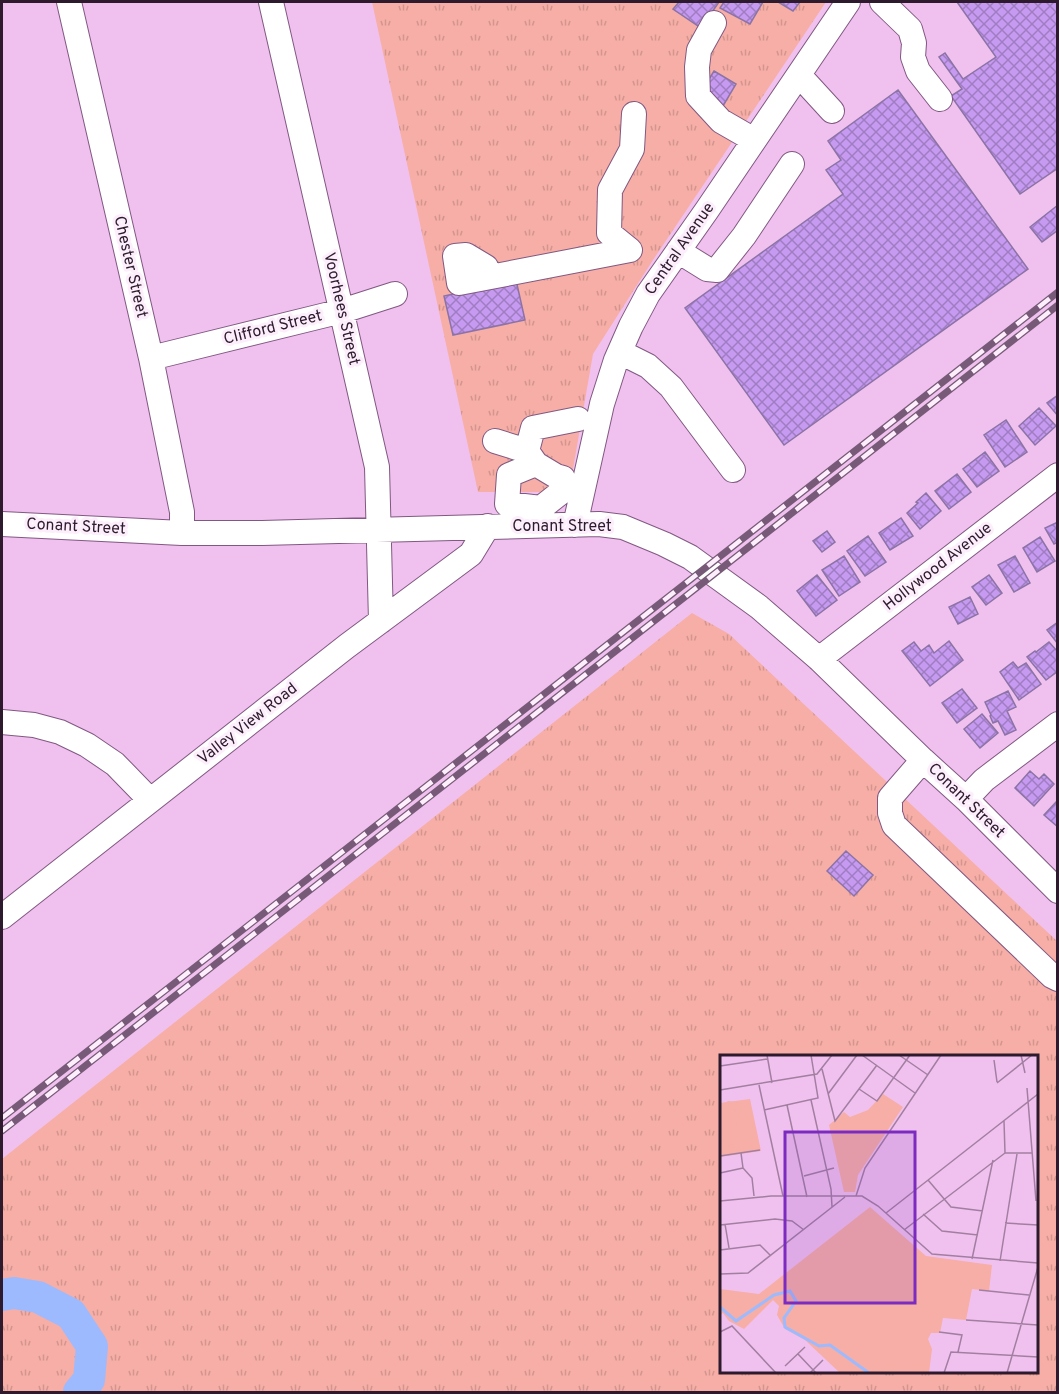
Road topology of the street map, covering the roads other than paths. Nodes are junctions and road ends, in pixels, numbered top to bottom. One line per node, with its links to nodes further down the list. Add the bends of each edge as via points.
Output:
1 (69, 2): 17 (street, Chester Street)
2 (271, 2): 15 (street, Voorhees Street)
3 (848, 2): 6 (street, Central Avenue)
4 (882, 2): 7 (street, via 910,29 918,71)
5 (714, 24): 10 (street, via 699,50 698,96 721,121)
6 (798, 75): 8 (street); 10 (street, Central Avenue)
7 (940, 99)
8 (832, 111)
9 (634, 114): 13 (street, via 632,150 610,190 609,233 630,250 459,283 455,256 466,255)
10 (754, 140): 12 (street, Central Avenue)
11 (792, 164): 12 (street, via 717,270 707,269)
12 (678, 251): 16 (street, Central Avenue, via 648,294)
13 (486, 267)
14 (395, 294): 15 (street, Clifford Street)
15 (342, 311): 17 (street, Clifford Street); 25 (street, Voorhees Street, via 377,467)
16 (620, 352): 20 (street, via 648,366 671,387); 23 (street, Central Avenue, via 602,404)
17 (151, 358): 26 (street, Chester Street, via 182,512)
18 (578, 419): 19 (street, via 533,428 527,451)
19 (495, 441)
20 (734, 470)
21 (1058, 475): 28 (street, Hollywood Avenue)
22 (2, 524): 26 (street, Conant Street)
23 (575, 525): 24 (street, Conant Street); 28 (street, Conant Street, via 623,528 690,557 759,607)
24 (488, 526): 25 (street, Conant Street); 27 (street, Valley View Road, via 471,554)
25 (379, 529): 26 (street, Conant Street); 27 (street, Voorhees Street)
26 (182, 533)
27 (381, 621): 33 (street, Valley View Road)
28 (819, 659): 31 (street, Conant Street)
29 (2, 722): 33 (street, via 60,732 87,745 115,764)
30 (1058, 724): 32 (street, via 984,780)
31 (923, 760): 32 (street, Conant Street); 36 (street, via 890,798 894,825)
32 (966, 799): 34 (street, Conant Street)
33 (150, 800): 35 (street, Valley View Road)
34 (1058, 891)
35 (2, 917)
36 (1058, 979)

